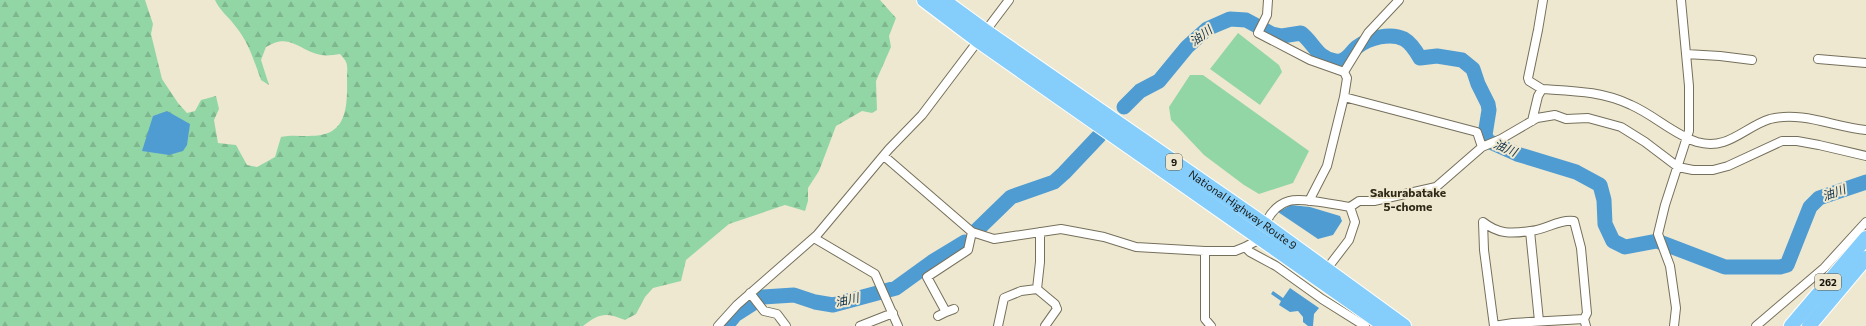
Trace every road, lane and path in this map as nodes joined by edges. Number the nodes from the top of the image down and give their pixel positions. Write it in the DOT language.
graph roads {
  1 [pos="924,0"];
  2 [pos="944,0"];
  3 [pos="1009,0"];
  4 [pos="1268,0"];
  5 [pos="1399,0"];
  6 [pos="1543,0"];
  7 [pos="1681,0"];
  8 [pos="981,35"];
  9 [pos="1686,54"];
  10 [pos="1818,58"];
  11 [pos="1752,60"];
  12 [pos="1866,63"];
  13 [pos="1344,72"];
  14 [pos="1542,89"];
  15 [pos="1344,97"];
  16 [pos="1532,121"];
  17 [pos="1866,130"];
  18 [pos="1687,137"];
  19 [pos="1482,147"];
  20 [pos="884,156"];
  21 [pos="1866,156"];
  22 [pos="1678,167"];
  23 [pos="1309,201"];
  24 [pos="1350,207"];
  25 [pos="1866,222"];
  26 [pos="1264,224"];
  27 [pos="972,232"];
  28 [pos="1040,232"];
  29 [pos="1530,232"];
  30 [pos="814,238"];
  31 [pos="1260,238"];
  32 [pos="1866,238"];
  33 [pos="1245,247"];
  34 [pos="1205,251"];
  35 [pos="1866,258"];
  36 [pos="1326,270"];
  37 [pos="1037,289"];
  38 [pos="750,293"];
  39 [pos="892,313"];
  40 [pos="938,316"];
  41 [pos="1539,321"];
  42 [pos="1585,322"];
  43 [pos="718,326"];
  44 [pos="786,326"];
  45 [pos="860,326"];
  46 [pos="898,326"];
  47 [pos="998,326"];
  48 [pos="1045,326"];
  49 [pos="1211,326"];
  50 [pos="1365,326"];
  51 [pos="1385,326"];
  52 [pos="1404,326"];
  53 [pos="1494,326"];
  54 [pos="1674,326"];
  55 [pos="1756,326"];
  56 [pos="1790,326"];
  57 [pos="1809,326"];
  1 -- 8 [label="highway, National Highway Route 9 / 9"];
  2 -- 8 [label="highway, National Highway Route 9 / 9"];
  3 -- 8 [label="street"];
  4 -- 13 [label="street"];
  5 -- 13 [label="street"];
  6 -- 14 [label="street"];
  7 -- 9 [label="street"];
  8 -- 20 [label="street"];
  8 -- 26 [label="highway, National Highway Route 9 / 9"];
  8 -- 31 [label="highway, National Highway Route 9 / 9"];
  9 -- 11 [label="street"];
  9 -- 18 [label="street"];
  10 -- 12 [label="street"];
  13 -- 15 [label="street"];
  14 -- 16 [label="street"];
  14 -- 18 [label="street"];
  15 -- 19 [label="street"];
  15 -- 23 [label="street"];
  16 -- 19 [label="street"];
  16 -- 22 [label="street"];
  17 -- 18 [label="street"];
  18 -- 22 [label="street"];
  19 -- 24 [label="street"];
  20 -- 27 [label="street"];
  20 -- 30 [label="street"];
  21 -- 22 [label="street"];
  22 -- 54 [label="street"];
  23 -- 24 [label="street"];
  23 -- 26 [label="street"];
  24 -- 36 [label="street"];
  25 -- 55 [label="street"];
  26 -- 31 [label="street"];
  26 -- 36 [label="highway, National Highway Route 9 / 9"];
  27 -- 28 [label="street"];
  27 -- 40 [label="street"];
  28 -- 34 [label="street"];
  28 -- 37 [label="street"];
  29 -- 41 [label="street"];
  29 -- 42 [label="street"];
  29 -- 53 [label="street"];
  30 -- 38 [label="street"];
  30 -- 39 [label="street"];
  31 -- 33 [label="street"];
  31 -- 51 [label="highway, National Highway Route 9 / 9"];
  32 -- 56 [label="highway, 262"];
  33 -- 34 [label="street"];
  33 -- 50 [label="street"];
  34 -- 49 [label="street"];
  35 -- 57 [label="highway, 262"];
  36 -- 52 [label="highway, National Highway Route 9 / 9"];
  37 -- 47 [label="street"];
  37 -- 48 [label="street"];
  38 -- 43 [label="street"];
  38 -- 44 [label="street"];
  39 -- 45 [label="street"];
  39 -- 46 [label="street"];
  41 -- 42 [label="street"];
  41 -- 53 [label="street"];
}
